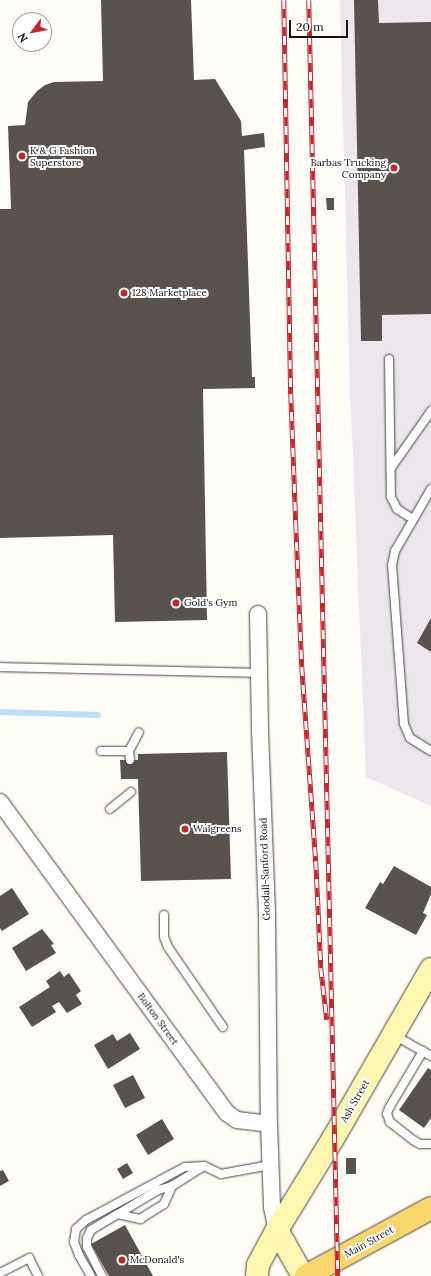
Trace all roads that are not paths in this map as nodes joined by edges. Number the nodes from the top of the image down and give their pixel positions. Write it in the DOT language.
graph roads {
  1 [pos="389,358"];
  2 [pos="431,411"];
  3 [pos="391,468"];
  4 [pos="431,489"];
  5 [pos="414,519"];
  6 [pos="258,614"];
  7 [pos="0,667"];
  8 [pos="259,673"];
  9 [pos="139,732"];
  10 [pos="129,751"];
  11 [pos="431,751"];
  12 [pos="101,752"];
  13 [pos="130,760"];
  14 [pos="132,792"];
  15 [pos="0,802"];
  16 [pos="110,809"];
  17 [pos="164,915"];
  18 [pos="431,969"];
  19 [pos="223,1027"];
  20 [pos="394,1035"];
  21 [pos="423,1051"];
  22 [pos="431,1056"];
  23 [pos="269,1124"];
  24 [pos="431,1144"];
  25 [pos="270,1165"];
  26 [pos="204,1166"];
  27 [pos="172,1186"];
  28 [pos="431,1208"];
  29 [pos="118,1214"];
  30 [pos="277,1230"];
  31 [pos="0,1273"];
  32 [pos="38,1276"];
  33 [pos="90,1276"];
  34 [pos="102,1276"];
  35 [pos="257,1276"];
  36 [pos="305,1276"];
  1 -- 3 [label="lane"];
  2 -- 3 [label="lane"];
  3 -- 5 [label="lane"];
  4 -- 5 [label="lane"];
  5 -- 11 [label="lane"];
  6 -- 8 [label="street, Goodall-Sanford Road"];
  7 -- 8 [label="lane"];
  8 -- 23 [label="street, Goodall-Sanford Road"];
  9 -- 10 [label="lane"];
  10 -- 12 [label="lane"];
  10 -- 13 [label="lane"];
  14 -- 16 [label="lane"];
  15 -- 23 [label="street, Bolton Street"];
  17 -- 19 [label="lane"];
  18 -- 20 [label="street, Ash Street"];
  20 -- 21 [label="lane"];
  20 -- 30 [label="street, Ash Street"];
  21 -- 22 [label="lane"];
  21 -- 24 [label="lane"];
  23 -- 25 [label="street"];
  25 -- 26 [label="lane"];
  25 -- 30 [label="street"];
  26 -- 27 [label="lane"];
  26 -- 33 [label="lane"];
  27 -- 29 [label="lane"];
  27 -- 29 [label="lane"];
  28 -- 36 [label="main road, Main Street"];
  29 -- 34 [label="lane"];
  30 -- 35 [label="street, Ash Street"];
  30 -- 36 [label="street"];
  31 -- 32 [label="lane"];
}
